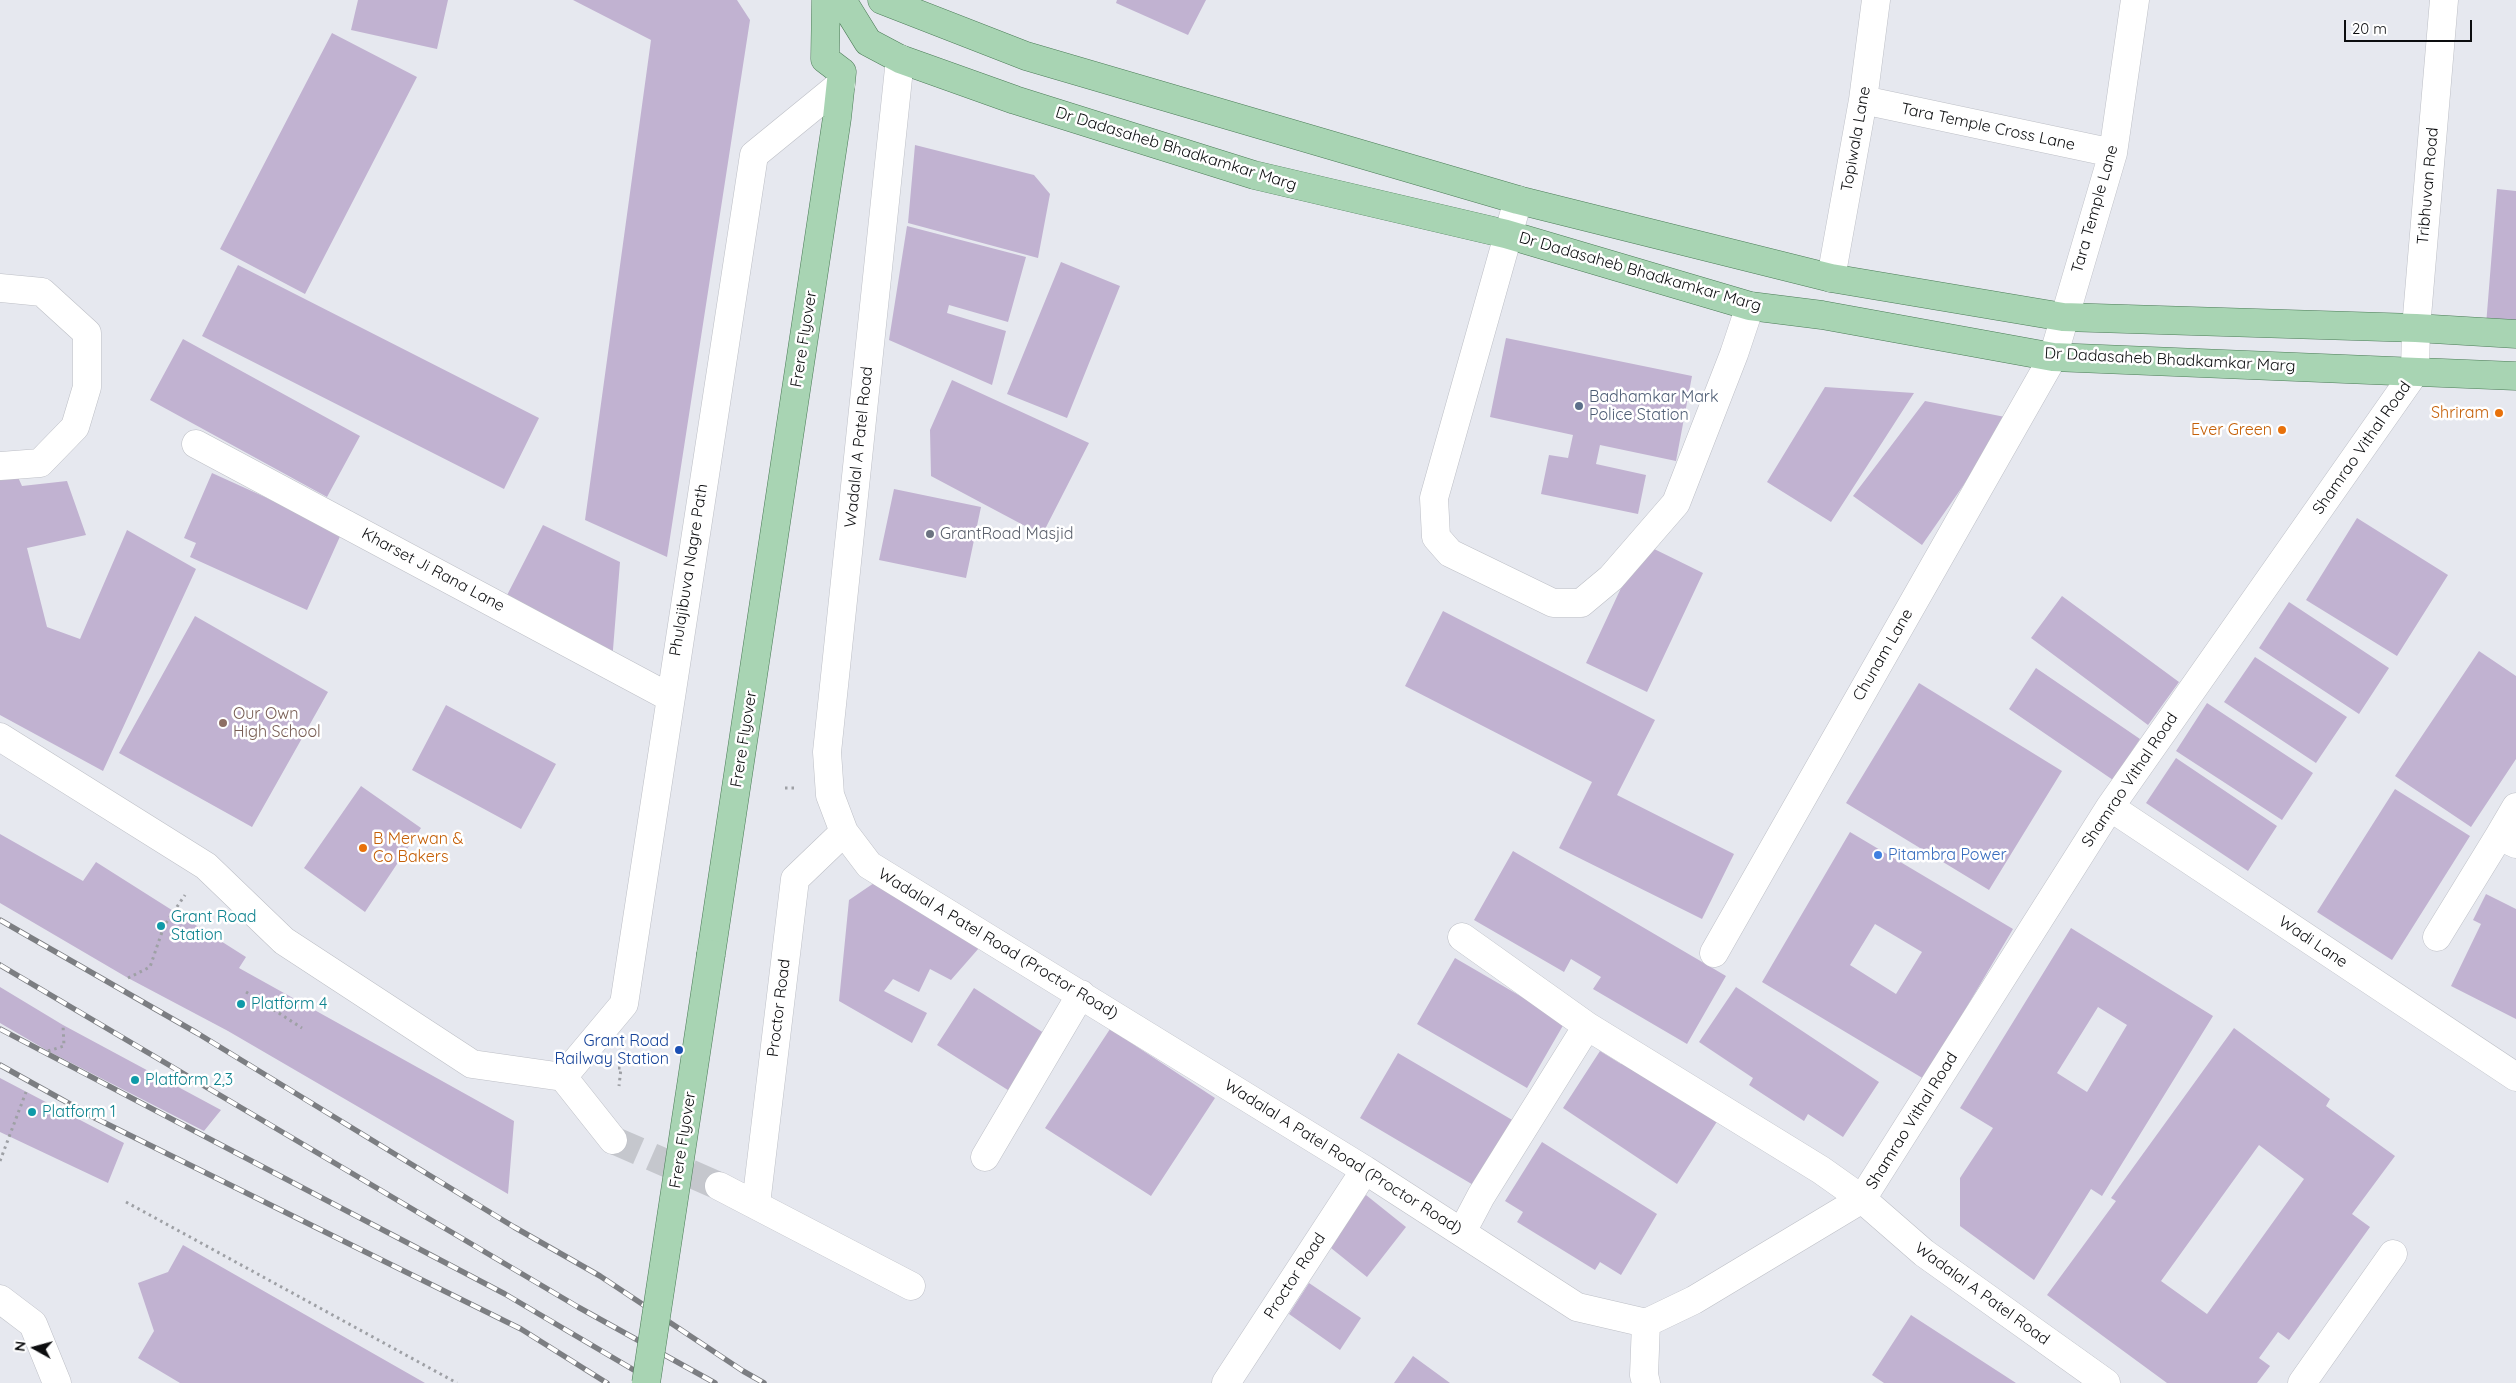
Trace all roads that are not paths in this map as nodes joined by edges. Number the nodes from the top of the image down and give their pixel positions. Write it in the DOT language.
graph roads {
  1 [pos="826,0"];
  2 [pos="842,0"];
  3 [pos="877,0"];
  4 [pos="882,0"];
  5 [pos="1876,0"];
  6 [pos="2135,0"];
  7 [pos="2444,0"];
  8 [pos="868,42"];
  9 [pos="900,59"];
  10 [pos="841,84"];
  11 [pos="1863,100"];
  12 [pos="2113,154"];
  13 [pos="1518,200"];
  14 [pos="1506,234"];
  15 [pos="1831,278"];
  16 [pos="0,288"];
  17 [pos="1750,306"];
  18 [pos="2063,317"];
  19 [pos="2227,322"];
  20 [pos="2416,328"];
  21 [pos="2516,334"];
  22 [pos="2053,356"];
  23 [pos="2225,364"];
  24 [pos="2415,372"];
  25 [pos="2516,376"];
  26 [pos="196,444"];
  27 [pos="0,466"];
  28 [pos="669,696"];
  29 [pos="0,737"];
  30 [pos="2110,807"];
  31 [pos="2516,807"];
  32 [pos="844,832"];
  33 [pos="2508,840"];
  34 [pos="1462,937"];
  35 [pos="2437,937"];
  36 [pos="1714,953"];
  37 [pos="1080,994"];
  38 [pos="1587,1026"];
  39 [pos="2516,1077"];
  40 [pos="563,1078"];
  41 [pos="613,1140"];
  42 [pos="985,1157"];
  43 [pos="1365,1170"];
  44 [pos="720,1186"];
  45 [pos="1862,1199"];
  46 [pos="756,1204"];
  47 [pos="1462,1232"];
  48 [pos="2393,1254"];
  49 [pos="911,1286"];
  50 [pos="0,1299"];
  51 [pos="1646,1323"];
  52 [pos="57,1383"];
  53 [pos="646,1383"];
  54 [pos="1226,1383"];
  55 [pos="1646,1383"];
  56 [pos="2106,1383"];
  57 [pos="2302,1383"];
  1 -- 10 [label="main road"];
  2 -- 8 [label="main road"];
  3 -- 8 [label="main road"];
  4 -- 13 [label="main road"];
  5 -- 11 [label="street, Topiwala Lane"];
  6 -- 12 [label="street, Tara Temple Lane"];
  7 -- 20 [label="street, Tribhuvan Road"];
  8 -- 9 [label="main road, Dr Dadasaheb Bhadkamkar Marg"];
  8 -- 10 [label="main road"];
  9 -- 14 [label="main road, Dr Dadasaheb Bhadkamkar Marg"];
  9 -- 32 [label="street, Wadalal A Patel Road"];
  10 -- 28 [label="street, Phulajibuva Nagre Path"];
  10 -- 53 [label="main road, Frere Flyover, bridge"];
  11 -- 12 [label="street, Tara Temple Cross Lane"];
  11 -- 15 [label="street, Topiwala Lane"];
  12 -- 18 [label="street, Tara Temple Lane"];
  13 -- 14 [label="street"];
  13 -- 15 [label="main road"];
  14 -- 17 [label="main road, Dr Dadasaheb Bhadkamkar Marg"];
  14 -- 17 [label="street"];
  15 -- 18 [label="main road"];
  16 -- 27 [label="street"];
  17 -- 22 [label="main road, Dr Dadasaheb Bhadkamkar Marg"];
  18 -- 19 [label="main road"];
  18 -- 22 [label="street, Tara Temple Lane"];
  19 -- 20 [label="main road"];
  19 -- 23 [label="main road"];
  20 -- 21 [label="main road"];
  20 -- 24 [label="street, Tribhuvan Road"];
  22 -- 23 [label="main road, Dr Dadasaheb Bhadkamkar Marg"];
  22 -- 36 [label="street, Chunam Lane"];
  23 -- 24 [label="main road, Dr Dadasaheb Bhadkamkar Marg"];
  24 -- 25 [label="main road, Dr Dadasaheb Bhadkamkar Marg"];
  24 -- 30 [label="street, Shamrao Vithal Road"];
  26 -- 28 [label="street, Kharset Ji Rana Lane"];
  28 -- 40 [label="street, Phulajibuva Nagre Path"];
  29 -- 40 [label="street"];
  30 -- 39 [label="street, Wadi Lane"];
  30 -- 45 [label="street, Shamrao Vithal Road"];
  31 -- 33 [label="street"];
  32 -- 37 [label="street, Wadalal A Patel Road (Proctor Road)"];
  32 -- 46 [label="street, Proctor Road"];
  33 -- 35 [label="street"];
  34 -- 38 [label="street, Wadalal A Patel Road"];
  37 -- 42 [label="street"];
  37 -- 43 [label="street, Wadalal A Patel Road (Proctor Road)"];
  38 -- 45 [label="street, Wadalal A Patel Road"];
  38 -- 47 [label="street"];
  40 -- 41 [label="street"];
  43 -- 47 [label="street, Wadalal A Patel Road (Proctor Road)"];
  43 -- 54 [label="street, Proctor Road"];
  44 -- 46 [label="street"];
  45 -- 51 [label="street"];
  45 -- 56 [label="street, Wadalal A Patel Road"];
  46 -- 49 [label="street"];
  47 -- 51 [label="street, Wadalal A Patel Road (Proctor Road)"];
  48 -- 57 [label="street"];
  50 -- 52 [label="street"];
  51 -- 55 [label="street"];
}
